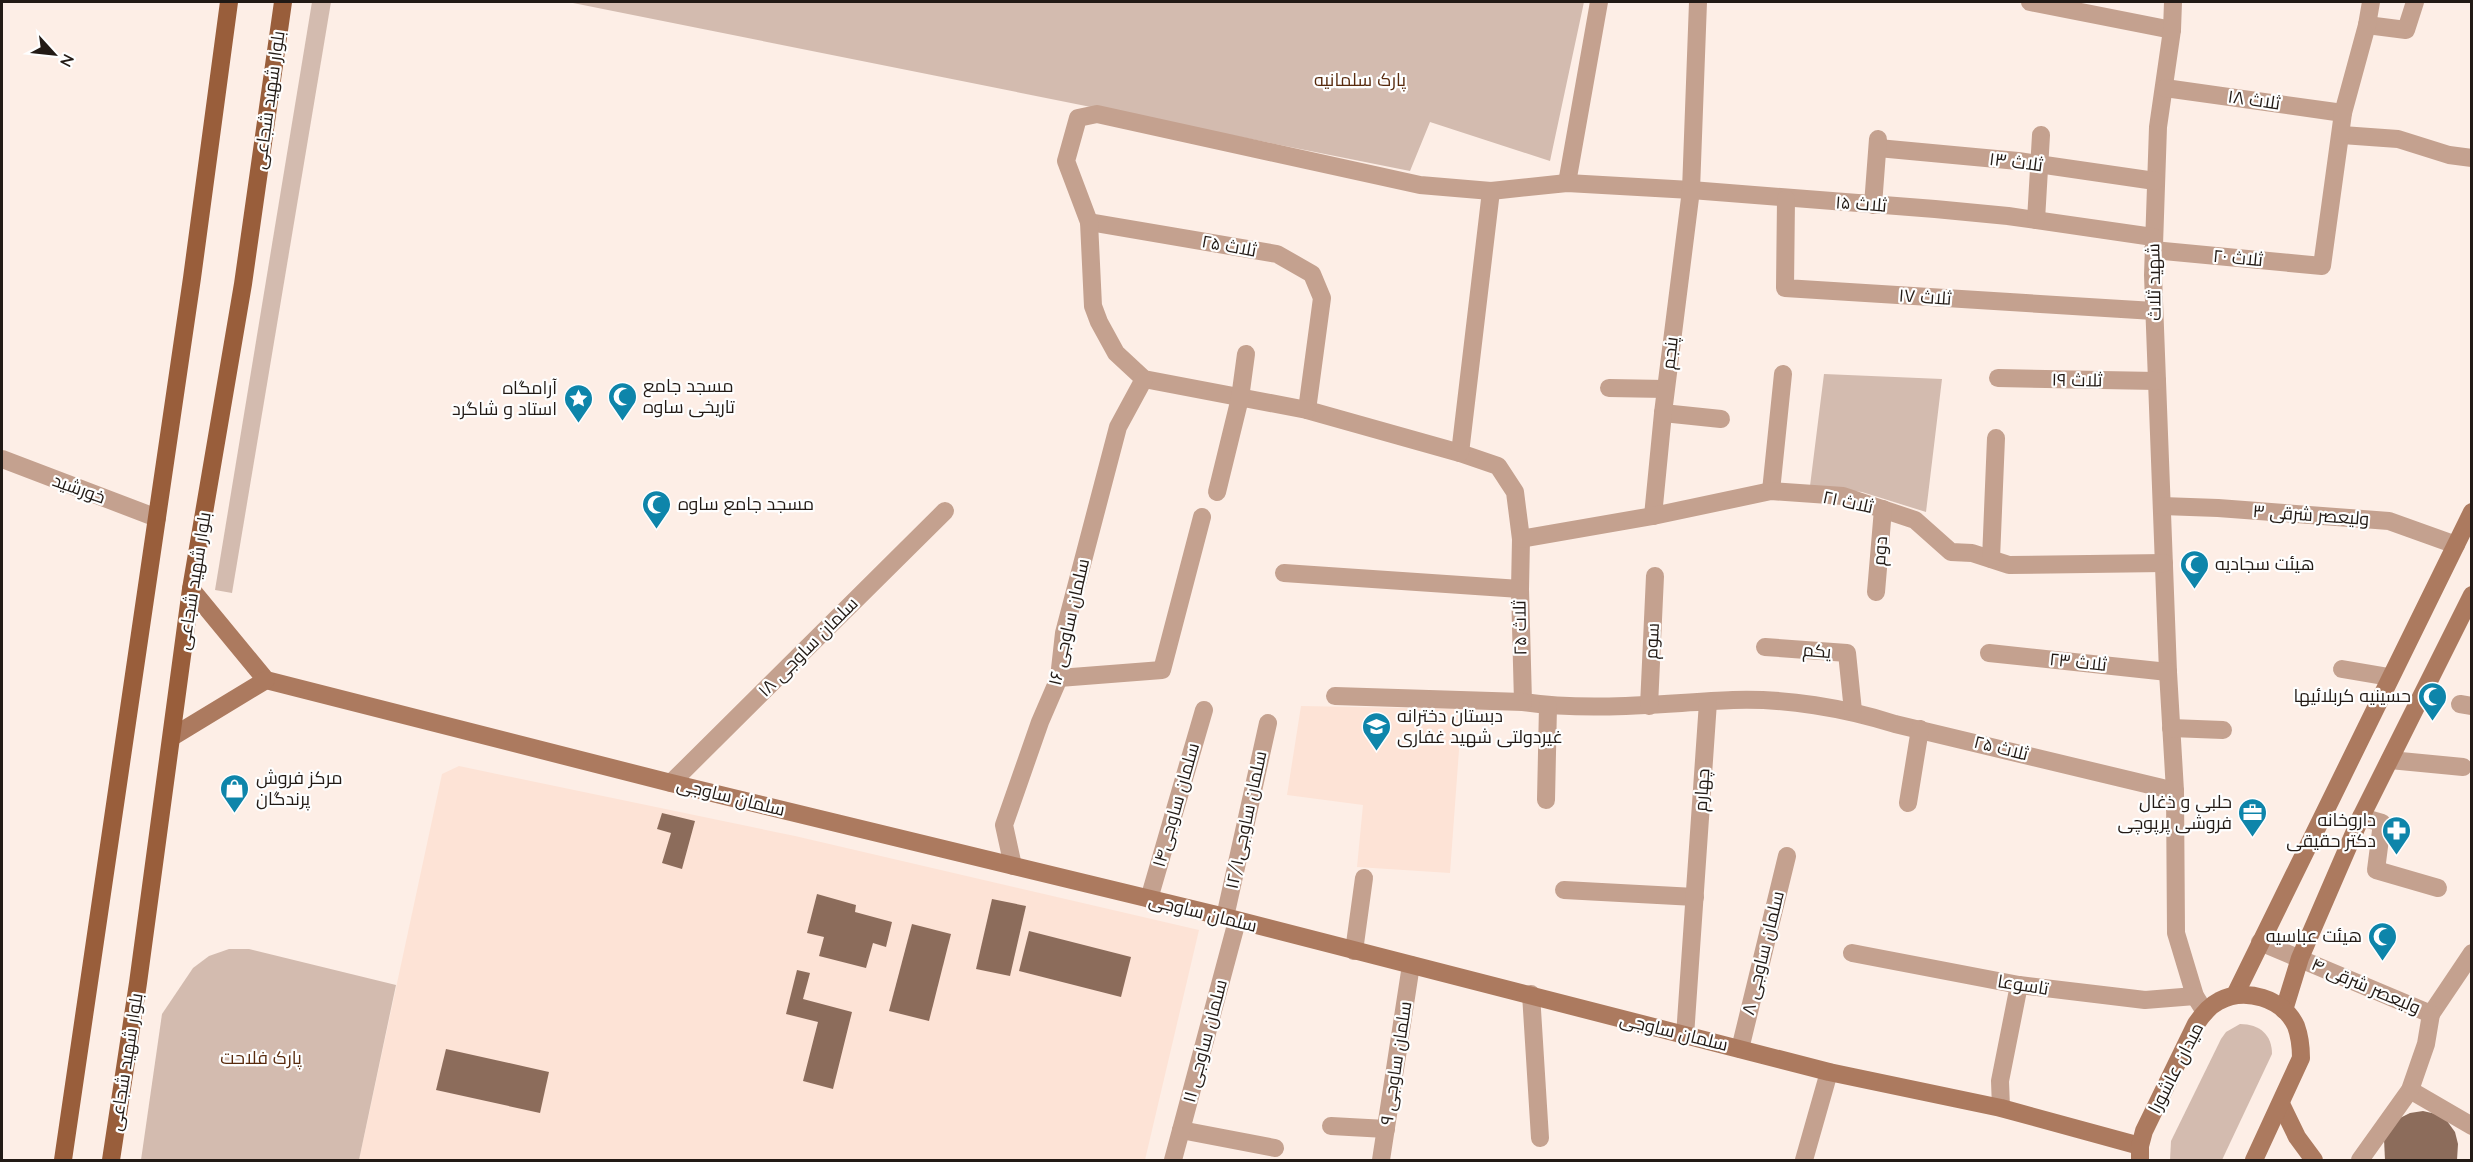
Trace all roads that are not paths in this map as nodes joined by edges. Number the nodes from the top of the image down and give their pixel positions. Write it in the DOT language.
graph roads {
  1 [pos="1599,2"];
  2 [pos="1698,2"];
  3 [pos="2030,2"];
  4 [pos="2173,2"];
  5 [pos="2371,2"];
  6 [pos="2415,2"];
  7 [pos="229,3"];
  8 [pos="281,4"];
  9 [pos="2367,25"];
  10 [pos="2172,30"];
  11 [pos="2164,88"];
  12 [pos="2343,113"];
  13 [pos="2041,135"];
  14 [pos="2342,135"];
  15 [pos="2472,158"];
  16 [pos="2039,165"];
  17 [pos="2155,181"];
  18 [pos="1568,183"];
  19 [pos="1691,190"];
  20 [pos="1491,191"];
  21 [pos="1786,199"];
  22 [pos="1873,205"];
  23 [pos="2036,220"];
  24 [pos="1089,222"];
  25 [pos="2153,243"];
  26 [pos="2154,311"];
  27 [pos="1246,354"];
  28 [pos="1783,374"];
  29 [pos="1998,378"];
  30 [pos="1144,379"];
  31 [pos="2157,381"];
  32 [pos="1609,388"];
  33 [pos="1665,389"];
  34 [pos="1240,398"];
  35 [pos="1307,410"];
  36 [pos="1663,412"];
  37 [pos="1721,418"];
  38 [pos="1996,438"];
  39 [pos="1460,453"];
  40 [pos="2,459"];
  41 [pos="1771,491"];
  42 [pos="1218,492"];
  43 [pos="2162,506"];
  44 [pos="1883,509"];
  45 [pos="945,511"];
  46 [pos="2472,512"];
  47 [pos="1653,516"];
  48 [pos="1202,517"];
  49 [pos="157,518"];
  50 [pos="1521,538"];
  51 [pos="2456,545"];
  52 [pos="1991,560"];
  53 [pos="2164,563"];
  54 [pos="1284,573"];
  55 [pos="1655,576"];
  56 [pos="192,589"];
  57 [pos="1520,589"];
  58 [pos="1876,592"];
  59 [pos="2472,595"];
  60 [pos="1765,647"];
  61 [pos="1989,653"];
  62 [pos="2342,669"];
  63 [pos="2168,672"];
  64 [pos="2389,677"];
  65 [pos="1059,678"];
  66 [pos="266,680"];
  67 [pos="1335,696"];
  68 [pos="1523,702"];
  69 [pos="1708,702"];
  70 [pos="1548,705"];
  71 [pos="1649,706"];
  72 [pos="1204,710"];
  73 [pos="1852,711"];
  74 [pos="1268,723"];
  75 [pos="2171,728"];
  76 [pos="1920,729"];
  77 [pos="2223,730"];
  78 [pos="171,737"];
  79 [pos="2390,760"];
  80 [pos="2463,767"];
  81 [pos="671,783"];
  82 [pos="2175,791"];
  83 [pos="1546,800"];
  84 [pos="1908,803"];
  85 [pos="2361,817"];
  86 [pos="1786,856"];
  87 [pos="1013,866"];
  88 [pos="1364,878"];
  89 [pos="2438,888"];
  90 [pos="1563,890"];
  91 [pos="1695,897"];
  92 [pos="1149,899"];
  93 [pos="1231,919"];
  94 [pos="2260,942"];
  95 [pos="1354,951"];
  96 [pos="1852,953"];
  97 [pos="2472,953"];
  98 [pos="2300,958"];
  99 [pos="1411,965"];
  100 [pos="2019,985"];
  101 [pos="1531,994"];
  102 [pos="2235,995"];
  103 [pos="2200,1004"];
  104 [pos="2284,1010"];
  105 [pos="2431,1014"];
  106 [pos="1685,1036"];
  107 [pos="1740,1049"];
  108 [pos="1829,1072"];
  109 [pos="2410,1090"];
  110 [pos="2281,1104"];
  111 [pos="2001,1108"];
  112 [pos="2465,1122"];
  113 [pos="1331,1126"];
  114 [pos="1386,1129"];
  115 [pos="1181,1130"];
  116 [pos="1540,1138"];
  117 [pos="1275,1148"];
  118 [pos="2140,1153"];
  119 [pos="63,1161"];
  120 [pos="111,1161"];
  121 [pos="1173,1161"];
  122 [pos="1381,1161"];
  123 [pos="1804,1161"];
  124 [pos="2254,1161"];
  125 [pos="2314,1161"];
  126 [pos="2360,1161"];
  1 -- 18 [label="street"];
  2 -- 19 [label="street, پنجم"];
  3 -- 10 [label="street"];
  4 -- 10 [label="street, شهید ثلاث"];
  5 -- 9 [label="street"];
  6 -- 9 [label="street"];
  7 -- 49 [label="main road"];
  8 -- 56 [label="main road, بلوار شهید شجاعی"];
  9 -- 12 [label="street"];
  10 -- 11 [label="street, شهید ثلاث"];
  11 -- 12 [label="street, ثلاث ۱۸"];
  11 -- 17 [label="street, شهید ثلاث"];
  12 -- 14 [label="street"];
  13 -- 16 [label="street"];
  14 -- 15 [label="street"];
  14 -- 25 [label="street, ثلاث ۲۰"];
  16 -- 17 [label="street, ثلاث ۱۳"];
  16 -- 22 [label="street, ثلاث ۱۳"];
  16 -- 23 [label="street"];
  17 -- 25 [label="street, شهید ثلاث"];
  18 -- 19 [label="street, ثلاث ۱۵"];
  18 -- 20 [label="street, ثلاث ۱۵"];
  19 -- 21 [label="street, ثلاث ۱۵"];
  19 -- 33 [label="street, پنجم"];
  20 -- 24 [label="street, ثلاث ۱۵"];
  20 -- 39 [label="street"];
  21 -- 22 [label="street, ثلاث ۱۵"];
  21 -- 26 [label="street, ثلاث ۱۷"];
  22 -- 23 [label="street, ثلاث ۱۵"];
  23 -- 25 [label="street, ثلاث ۱۵"];
  24 -- 30 [label="street"];
  24 -- 35 [label="street, ثلاث ۲۵"];
  25 -- 26 [label="street, شهید ثلاث"];
  26 -- 31 [label="street, شهید ثلاث"];
  27 -- 34 [label="street"];
  28 -- 41 [label="street"];
  29 -- 31 [label="street, ثلاث ۱۹"];
  30 -- 34 [label="street"];
  30 -- 65 [label="street, سلمان ساوجی ۱۶"];
  31 -- 43 [label="street, شهید ثلاث"];
  32 -- 33 [label="street"];
  33 -- 36 [label="street, پنجم"];
  34 -- 35 [label="street"];
  34 -- 42 [label="street"];
  35 -- 39 [label="street, ثلاث ۲۵"];
  36 -- 37 [label="street"];
  36 -- 47 [label="street, پنجم"];
  38 -- 52 [label="street"];
  39 -- 50 [label="street, ثلاث ۲۵"];
  40 -- 49 [label="street, خورشید"];
  41 -- 44 [label="street, ثلاث ۲۱"];
  41 -- 47 [label="street, ثلاث ۲۱"];
  43 -- 51 [label="street, ولیعصر شرقی ۳"];
  43 -- 53 [label="street, شهید ثلاث"];
  44 -- 52 [label="street, ثلاث ۲۱"];
  44 -- 58 [label="street, دوم"];
  45 -- 81 [label="street, سلمان ساوجی ۱۸"];
  46 -- 51 [label="street"];
  47 -- 50 [label="street, ثلاث ۲۱"];
  48 -- 65 [label="street"];
  49 -- 119 [label="main road"];
  50 -- 57 [label="street, ثلاث ۲۵"];
  51 -- 64 [label="street"];
  52 -- 53 [label="street, ثلاث ۲۱"];
  53 -- 63 [label="street, شهید ثلاث"];
  54 -- 57 [label="street"];
  55 -- 71 [label="street, سوم"];
  56 -- 66 [label="street"];
  56 -- 78 [label="main road, بلوار شهید شجاعی"];
  57 -- 68 [label="street, ثلاث ۲۵"];
  59 -- 79 [label="street"];
  60 -- 73 [label="street, یکم"];
  61 -- 63 [label="street, ثلاث ۲۳"];
  62 -- 64 [label="street"];
  63 -- 75 [label="street, شهید ثلاث"];
  64 -- 94 [label="street"];
  65 -- 87 [label="street, سلمان ساوجی ۱۶"];
  66 -- 78 [label="street"];
  66 -- 81 [label="street, سلمان ساوجی"];
  67 -- 68 [label="street"];
  68 -- 70 [label="street, ثلاث ۲۵"];
  69 -- 71 [label="street, ثلاث ۲۵"];
  69 -- 73 [label="street, ثلاث ۲۵"];
  69 -- 91 [label="street, چهارم"];
  70 -- 71 [label="street, ثلاث ۲۵"];
  70 -- 83 [label="street"];
  72 -- 92 [label="street, سلمان ساوجی۱۴"];
  73 -- 76 [label="street, ثلاث ۲۵"];
  74 -- 93 [label="street, سلمان ساوجی۱۲/۱"];
  75 -- 77 [label="street"];
  75 -- 82 [label="street, شهید ثلاث"];
  76 -- 82 [label="street, ثلاث ۲۵"];
  76 -- 84 [label="street"];
  78 -- 120 [label="main road, بلوار شهید شجاعی"];
  79 -- 80 [label="street"];
  79 -- 85 [label="street"];
  81 -- 87 [label="street, سلمان ساوجی"];
  82 -- 103 [label="street, شهید ثلاث"];
  85 -- 89 [label="street"];
  85 -- 98 [label="street"];
  86 -- 107 [label="street, سلمان ساوجی ۸"];
  87 -- 92 [label="street, سلمان ساوجی"];
  88 -- 95 [label="street"];
  90 -- 91 [label="street"];
  91 -- 106 [label="street, چهارم"];
  92 -- 93 [label="street, سلمان ساوجی"];
  93 -- 95 [label="street, سلمان ساوجی"];
  93 -- 115 [label="street, سلمان ساوجی ۱۱"];
  94 -- 98 [label="street, ولیعصر شرقی ۴"];
  94 -- 102 [label="street"];
  95 -- 99 [label="street, سلمان ساوجی"];
  96 -- 100 [label="street, تاسوعا"];
  97 -- 105 [label="street, ولیعصر شرقی ۴"];
  98 -- 104 [label="street"];
  98 -- 105 [label="street, ولیعصر شرقی ۴"];
  99 -- 101 [label="street, سلمان ساوجی"];
  99 -- 114 [label="street, سلمان ساوجی ۹"];
  100 -- 103 [label="street, تاسوعا"];
  100 -- 111 [label="street"];
  101 -- 106 [label="street, سلمان ساوجی"];
  101 -- 116 [label="street"];
  102 -- 103 [label="street, میدان عاشورا"];
  102 -- 104 [label="street"];
  103 -- 118 [label="street, میدان عاشورا"];
  104 -- 110 [label="street"];
  105 -- 109 [label="street"];
  106 -- 107 [label="street, سلمان ساوجی"];
  107 -- 108 [label="street, سلمان ساوجی"];
  108 -- 111 [label="street, سلمان ساوجی"];
  108 -- 123 [label="street"];
  109 -- 112 [label="street"];
  109 -- 126 [label="street"];
  110 -- 124 [label="street"];
  110 -- 125 [label="street"];
  111 -- 118 [label="street, سلمان ساوجی"];
  113 -- 114 [label="street"];
  114 -- 122 [label="street, سلمان ساوجی ۹"];
  115 -- 117 [label="street"];
  115 -- 121 [label="street, سلمان ساوجی ۱۱"];
}
